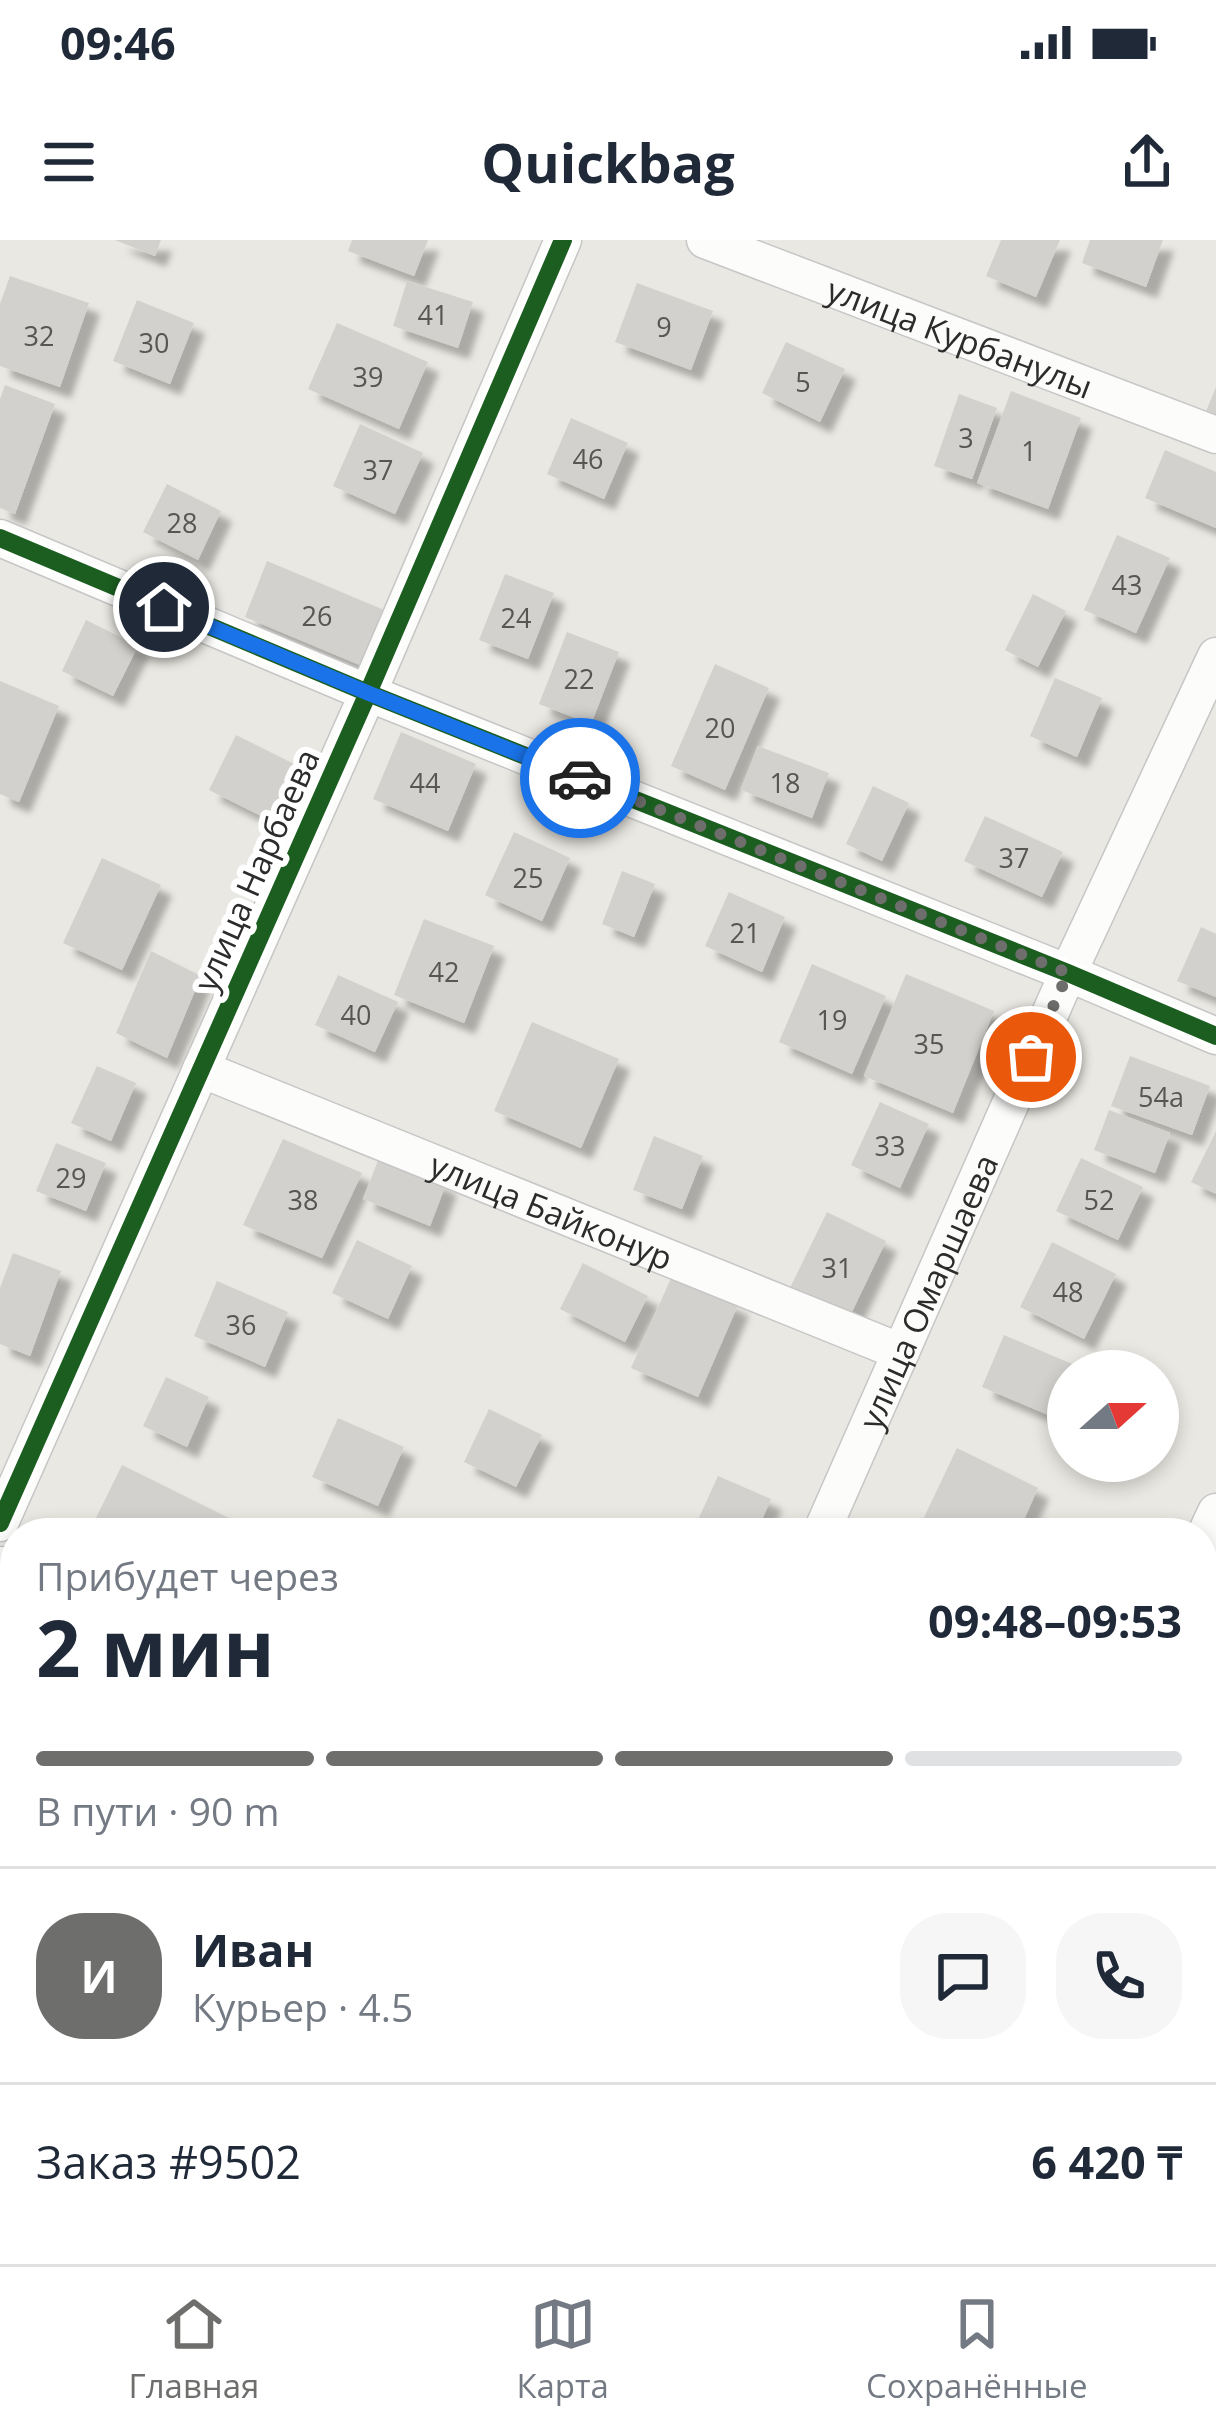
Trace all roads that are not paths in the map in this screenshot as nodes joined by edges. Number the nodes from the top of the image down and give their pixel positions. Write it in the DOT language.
graph roads {
  1 [pos="563,240"];
  2 [pos="705,240"];
  3 [pos="1216,435"];
  4 [pos="0,538"];
  5 [pos="1216,656"];
  6 [pos="368,693"];
  7 [pos="1068,973"];
  8 [pos="1216,1036"];
  9 [pos="201,1069"];
  10 [pos="902,1352"];
  11 [pos="2,1518"];
  12 [pos="828,1518"];
  1 -- 6 [label="street, улица Нарбаева"];
  2 -- 3 [label="street, улица Курбанулы"];
  4 -- 6 [label="street"];
  5 -- 7 [label="street, улица Омаршаева"];
  6 -- 7 [label="street"];
  6 -- 9 [label="street, улица Нарбаева"];
  7 -- 8 [label="street"];
  7 -- 10 [label="street, улица Омаршаева"];
  9 -- 10 [label="street, улица Байконур"];
  9 -- 11 [label="street, улица Нарбаева"];
  10 -- 12 [label="street, улица Омаршаева"];
}
